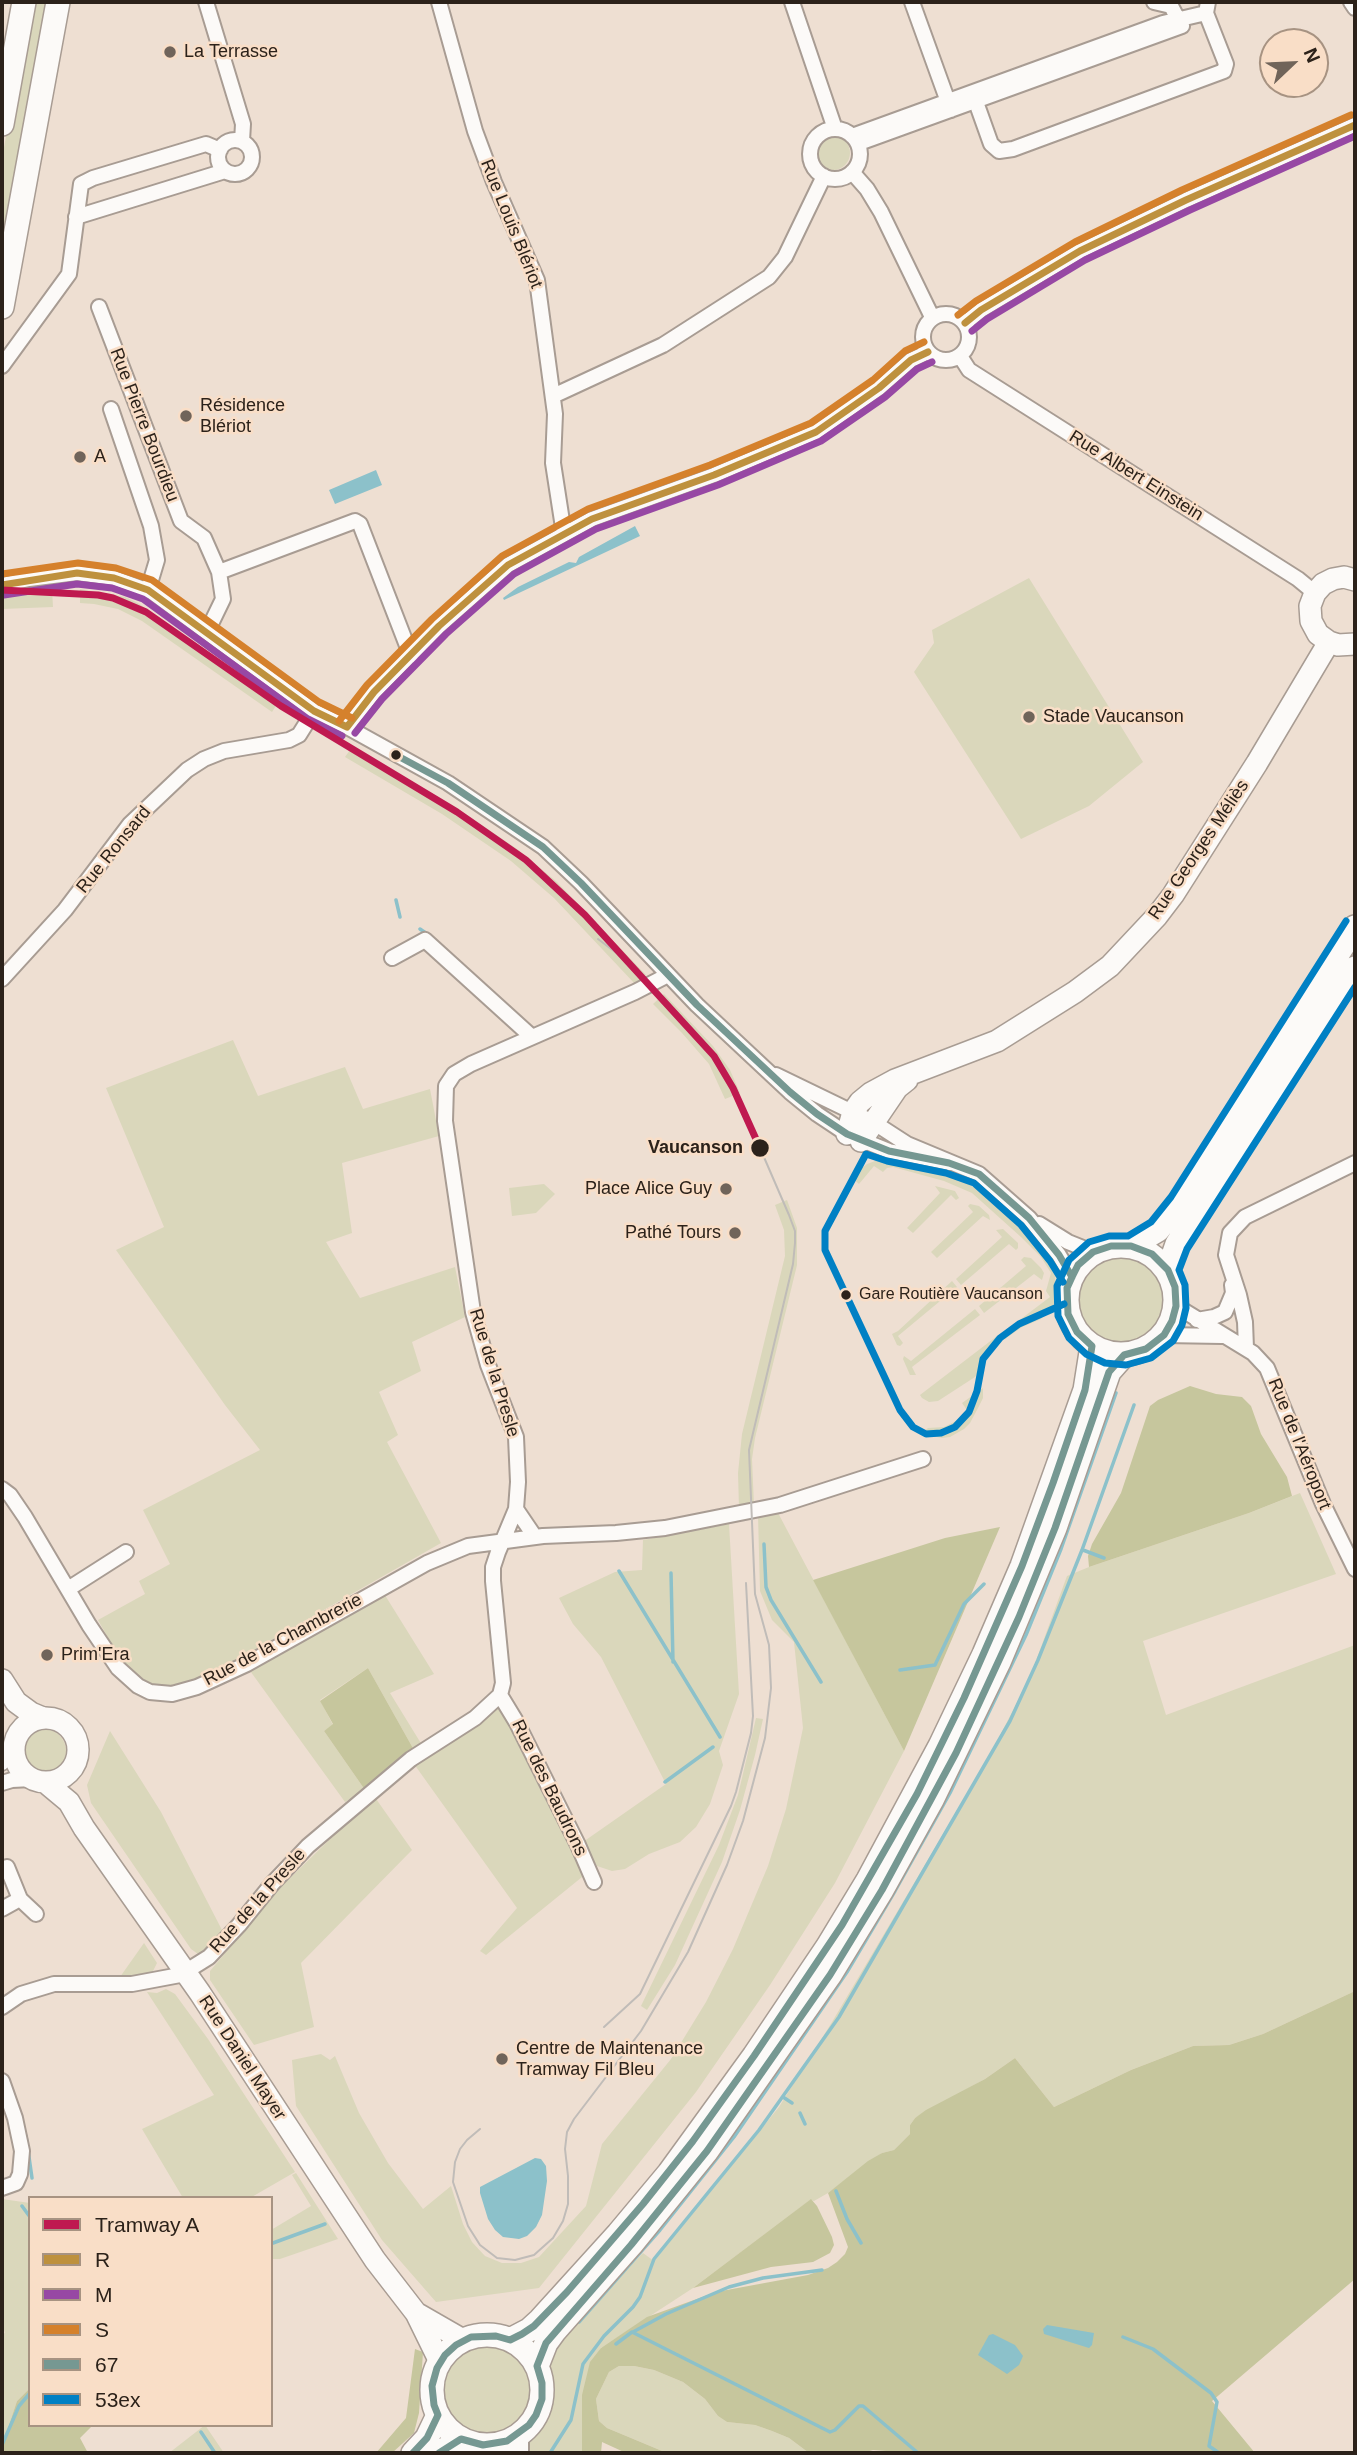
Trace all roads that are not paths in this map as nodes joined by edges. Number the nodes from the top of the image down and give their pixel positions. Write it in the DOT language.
graph roads {
  1 [pos="24,2"];
  2 [pos="58,2"];
  3 [pos="206,2"];
  4 [pos="439,2"];
  5 [pos="792,2"];
  6 [pos="912,2"];
  7 [pos="1154,2"];
  8 [pos="1351,2"];
  9 [pos="1207,8"];
  10 [pos="1355,8"];
  11 [pos="1180,22"];
  12 [pos="976,102"];
  13 [pos="949,106"];
  14 [pos="2,124"];
  15 [pos="1355,125"];
  16 [pos="835,129"];
  17 [pos="855,140"];
  18 [pos="242,141"];
  19 [pos="220,150"];
  20 [pos="225,171"];
  21 [pos="852,172"];
  22 [pos="824,176"];
  23 [pos="76,217"];
  24 [pos="5,271"];
  25 [pos="2,307"];
  26 [pos="99,307"];
  27 [pos="932,317"];
  28 [pos="965,323"];
  29 [pos="928,352"];
  30 [pos="960,356"];
  31 [pos="2,366"];
  32 [pos="553,396"];
  33 [pos="111,409"];
  34 [pos="564,534"];
  35 [pos="219,572"];
  36 [pos="1355,580"];
  37 [pos="5,582"];
  38 [pos="148,590"];
  39 [pos="1315,593"];
  40 [pos="207,632"];
  41 [pos="1329,642"];
  42 [pos="1355,644"];
  43 [pos="411,656"];
  44 [pos="314,711"];
  45 [pos="347,727"];
  46 [pos="1355,927"];
  47 [pos="392,957"];
  48 [pos="1355,968"];
  49 [pos="668,975"];
  50 [pos="2,979"];
  51 [pos="532,1037"];
  52 [pos="769,1072"];
  53 [pos="863,1117"];
  54 [pos="854,1138"];
  55 [pos="949,1163"];
  56 [pos="1355,1163"];
  57 [pos="1029,1218"];
  58 [pos="1131,1245"];
  59 [pos="1093,1252"];
  60 [pos="1168,1270"];
  61 [pos="1230,1272"];
  62 [pos="1072,1278"];
  63 [pos="1233,1293"];
  64 [pos="1176,1306"];
  65 [pos="1197,1320"];
  66 [pos="1164,1335"];
  67 [pos="1227,1338"];
  68 [pos="1092,1346"];
  69 [pos="1246,1348"];
  70 [pos="1124,1355"];
  71 [pos="923,1459"];
  72 [pos="2,1489"];
  73 [pos="516,1509"];
  74 [pos="535,1538"];
  75 [pos="503,1541"];
  76 [pos="126,1552"];
  77 [pos="1355,1569"];
  78 [pos="68,1589"];
  79 [pos="2,1680"];
  80 [pos="500,1695"];
  81 [pos="16,1702"];
  82 [pos="43,1718"];
  83 [pos="17,1738"];
  84 [pos="2,1763"];
  85 [pos="67,1774"];
  86 [pos="39,1781"];
  87 [pos="2,1783"];
  88 [pos="69,1802"];
  89 [pos="7,1867"];
  90 [pos="594,1882"];
  91 [pos="20,1899"];
  92 [pos="2,1909"];
  93 [pos="36,1914"];
  94 [pos="183,1973"];
  95 [pos="2,2007"];
  96 [pos="2,2081"];
  97 [pos="2,2188"];
  98 [pos="416,2313"];
  99 [pos="463,2340"];
  100 [pos="510,2340"];
  101 [pos="440,2362"];
  102 [pos="537,2366"];
  103 [pos="438,2415"];
  104 [pos="461,2438"];
  105 [pos="521,2443"];
  106 [pos="495,2449"];
  107 [pos="413,2453"];
  108 [pos="439,2453"];
  1 -- 14 [label="main road"];
  2 -- 24 [label="main road"];
  3 -- 18 [label="street"];
  4 -- 32 [label="street, Rue Louis Blériot"];
  5 -- 16 [label="street"];
  6 -- 13 [label="street"];
  7 -- 11 [label="street"];
  8 -- 10 [label="street"];
  9 -- 11 [label="street"];
  9 -- 12 [label="street"];
  11 -- 12 [label="street"];
  11 -- 13 [label="street"];
  12 -- 13 [label="street"];
  13 -- 17 [label="street"];
  15 -- 28 [label="street"];
  16 -- 17 [label="street"];
  16 -- 22 [label="street"];
  17 -- 21 [label="street"];
  18 -- 19 [label="street"];
  18 -- 20 [label="street"];
  19 -- 20 [label="street"];
  19 -- 23 [label="street"];
  20 -- 23 [label="street"];
  21 -- 22 [label="street"];
  21 -- 27 [label="street"];
  22 -- 32 [label="street"];
  23 -- 31 [label="street"];
  24 -- 25 [label="main road"];
  26 -- 35 [label="street, Rue Pierre Bourdieu"];
  27 -- 28 [label="street"];
  27 -- 29 [label="street"];
  28 -- 30 [label="street"];
  29 -- 30 [label="street"];
  29 -- 34 [label="street"];
  30 -- 39 [label="street, Rue Albert Einstein"];
  32 -- 34 [label="street, Rue Louis Blériot"];
  33 -- 38 [label="street"];
  34 -- 43 [label="street"];
  35 -- 40 [label="street, Rue Pierre Bourdieu"];
  35 -- 43 [label="street"];
  36 -- 39 [label="main road"];
  37 -- 38 [label="street"];
  38 -- 40 [label="street"];
  39 -- 41 [label="main road"];
  40 -- 44 [label="street"];
  41 -- 42 [label="main road"];
  41 -- 53 [label="main road, Rue Georges Méliès"];
  43 -- 45 [label="street"];
  44 -- 45 [label="street"];
  44 -- 50 [label="street, Rue Ronsard"];
  45 -- 49 [label="street"];
  46 -- 58 [label="main road"];
  47 -- 51 [label="street"];
  48 -- 60 [label="main road"];
  49 -- 51 [label="street, Rue de la Presle"];
  49 -- 52 [label="street"];
  51 -- 73 [label="street, Rue de la Presle"];
  52 -- 53 [label="street"];
  52 -- 54 [label="street"];
  53 -- 54 [label="main road, Rue Georges Méliès"];
  53 -- 55 [label="street"];
  54 -- 55 [label="street"];
  55 -- 57 [label="street"];
  56 -- 61 [label="street"];
  57 -- 59 [label="street"];
  57 -- 62 [label="street"];
  58 -- 59 [label="main road"];
  58 -- 60 [label="main road"];
  59 -- 62 [label="main road"];
  60 -- 64 [label="main road"];
  61 -- 63 [label="street"];
  61 -- 69 [label="street"];
  62 -- 68 [label="main road"];
  63 -- 65 [label="street"];
  63 -- 67 [label="street"];
  64 -- 65 [label="street, Rue de l'Aéroport"];
  64 -- 66 [label="main road"];
  65 -- 67 [label="street, Rue de l'Aéroport"];
  66 -- 67 [label="street, Rue de l'Aéroport"];
  66 -- 70 [label="main road"];
  67 -- 69 [label="street, Rue de l'Aéroport"];
  68 -- 70 [label="main road"];
  68 -- 100 [label="main road"];
  69 -- 77 [label="street, Rue de l'Aéroport"];
  70 -- 102 [label="main road"];
  71 -- 74 [label="street, Rue de la Chambrerie"];
  72 -- 78 [label="street, Rue de la Chambrerie"];
  73 -- 74 [label="street"];
  73 -- 75 [label="street, Rue de la Presle"];
  74 -- 75 [label="street, Rue de la Chambrerie"];
  75 -- 78 [label="street, Rue de la Chambrerie"];
  75 -- 80 [label="street, Rue de la Presle"];
  76 -- 78 [label="street"];
  79 -- 81 [label="main road"];
  80 -- 90 [label="street, Rue des Baudrons"];
  80 -- 94 [label="street, Rue de la Presle"];
  81 -- 82 [label="main road"];
  81 -- 83 [label="main road"];
  82 -- 83 [label="main road"];
  82 -- 85 [label="main road"];
  83 -- 84 [label="street"];
  83 -- 86 [label="main road"];
  85 -- 86 [label="main road"];
  85 -- 88 [label="main road, Rue Daniel Mayer"];
  86 -- 87 [label="street"];
  86 -- 88 [label="main road, Rue Daniel Mayer"];
  88 -- 94 [label="main road, Rue Daniel Mayer"];
  89 -- 91 [label="street"];
  91 -- 92 [label="street"];
  91 -- 93 [label="street"];
  94 -- 95 [label="street, Rue de la Presle"];
  94 -- 98 [label="main road, Rue Daniel Mayer"];
  96 -- 97 [label="street"];
  98 -- 99 [label="main road, Rue Daniel Mayer"];
  98 -- 101 [label="main road, Rue Daniel Mayer"];
  99 -- 100 [label="main road"];
  99 -- 101 [label="main road"];
  100 -- 102 [label="main road"];
  101 -- 103 [label="main road"];
  102 -- 105 [label="main road"];
  103 -- 104 [label="main road"];
  103 -- 107 [label="main road"];
  104 -- 106 [label="main road"];
  104 -- 108 [label="main road"];
  105 -- 106 [label="main road"];
}
